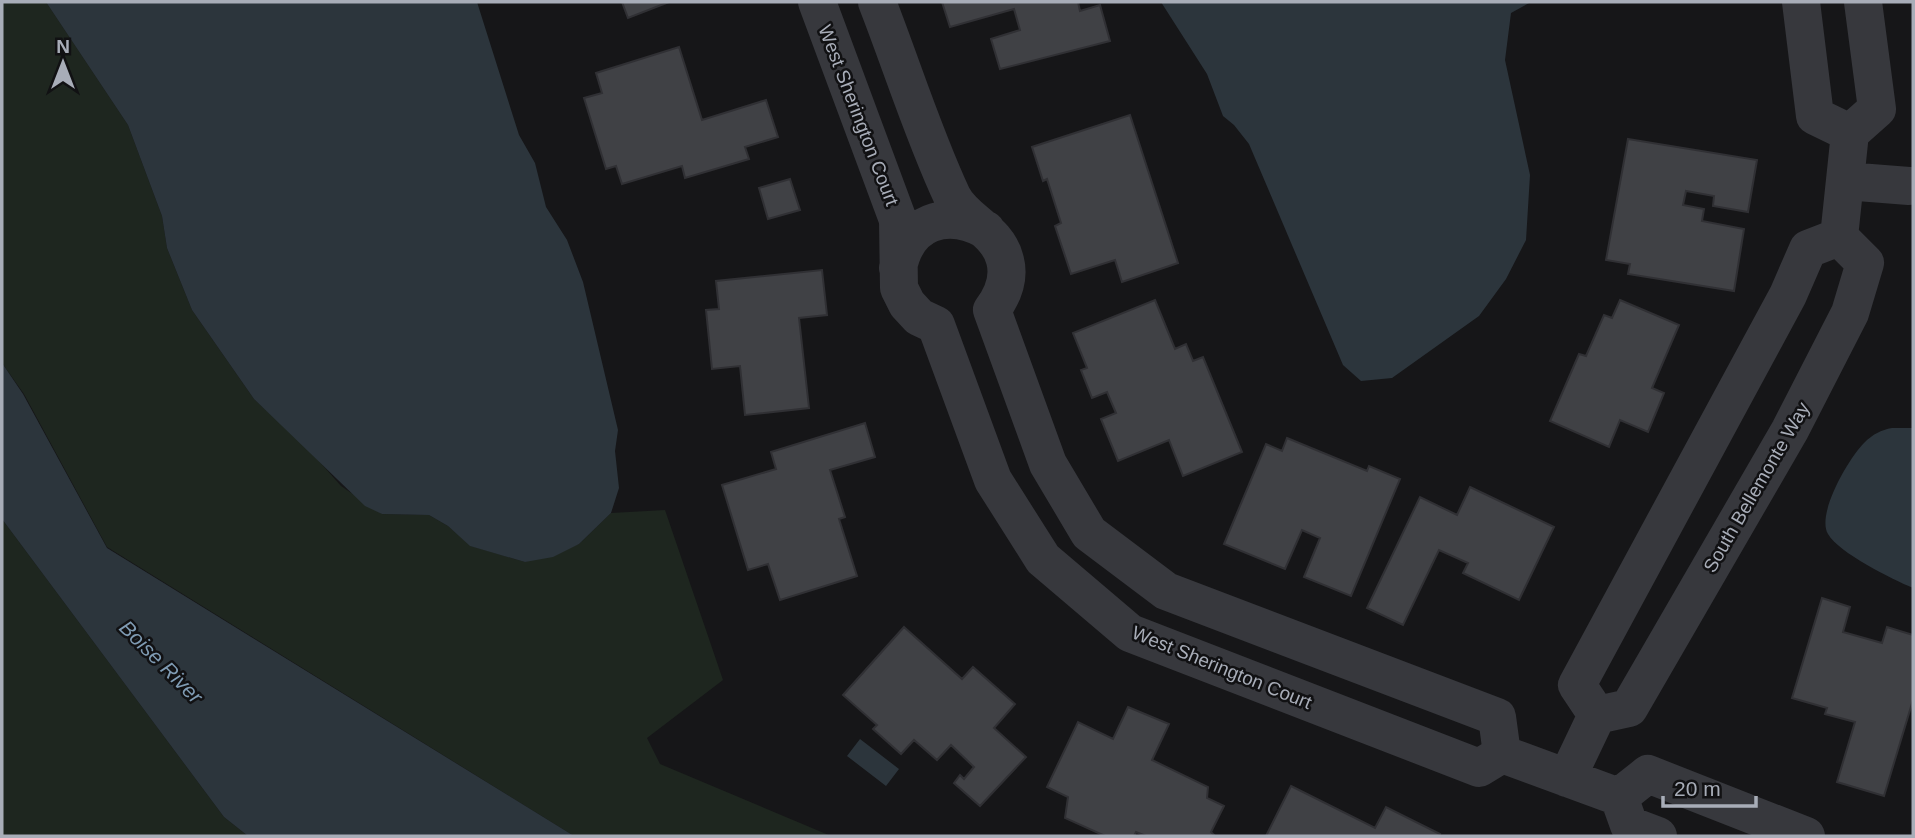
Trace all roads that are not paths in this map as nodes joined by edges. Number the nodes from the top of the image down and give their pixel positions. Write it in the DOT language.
graph roads {
  1 [pos="817,2"];
  2 [pos="877,2"];
  3 [pos="1801,2"];
  4 [pos="1863,2"];
  5 [pos="1850,132"];
  6 [pos="1845,181"];
  7 [pos="1912,187"];
  8 [pos="986,230"];
  9 [pos="1839,237"];
  10 [pos="897,270"];
  11 [pos="992,310"];
  12 [pos="936,325"];
  13 [pos="1597,715"];
  14 [pos="1502,754"];
  15 [pos="1567,778"];
  16 [pos="1619,797"];
  17 [pos="1658,836"];
  18 [pos="1806,836"];
  1 -- 10 [label="street, West Sherington Court"];
  2 -- 8 [label="street"];
  3 -- 5 [label="street"];
  4 -- 5 [label="street"];
  5 -- 6 [label="street"];
  6 -- 7 [label="street"];
  6 -- 9 [label="street"];
  8 -- 10 [label="street"];
  8 -- 11 [label="street"];
  9 -- 13 [label="street"];
  9 -- 13 [label="street, South Bellemonte Way"];
  10 -- 12 [label="street, West Sherington Court"];
  11 -- 12 [label="street"];
  11 -- 14 [label="street"];
  12 -- 14 [label="street, West Sherington Court"];
  13 -- 15 [label="street"];
  14 -- 15 [label="street"];
  15 -- 16 [label="street"];
  16 -- 17 [label="street"];
  16 -- 18 [label="street"];
}
